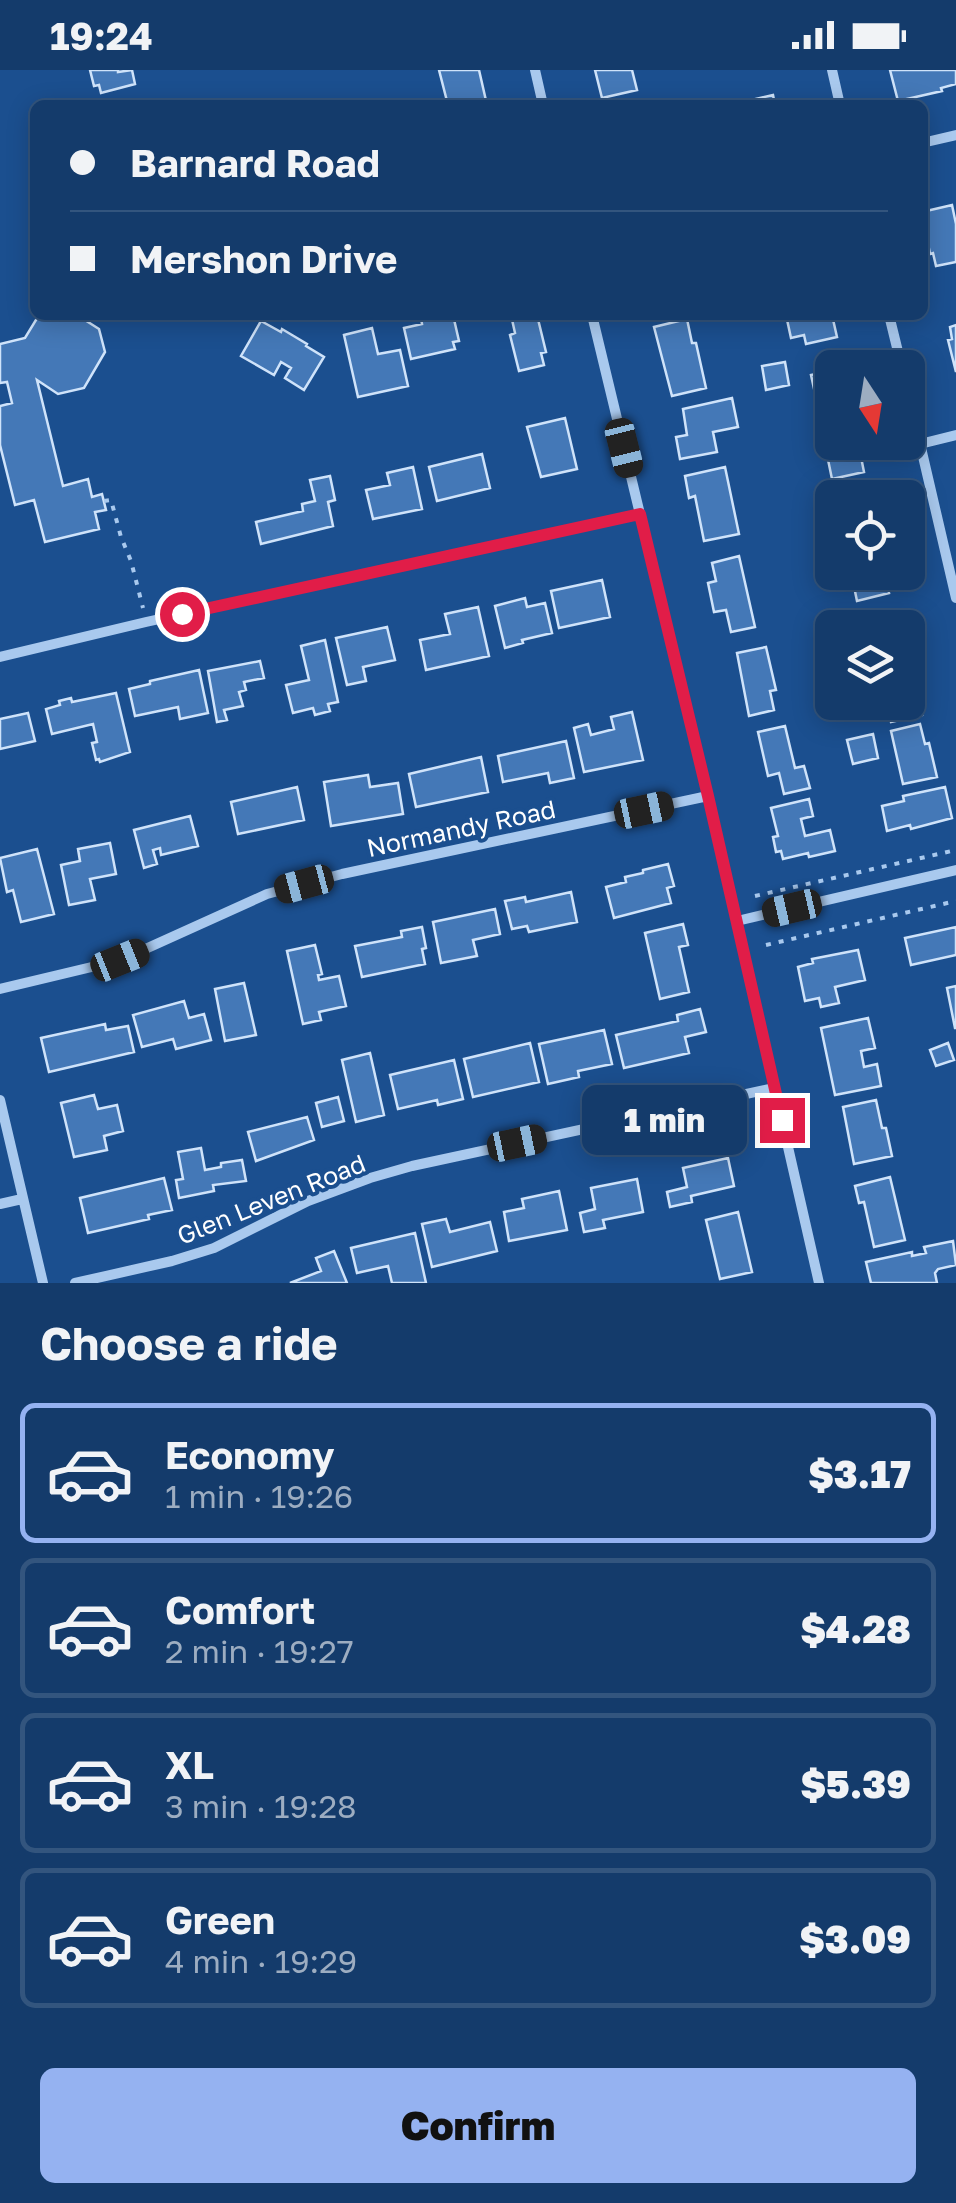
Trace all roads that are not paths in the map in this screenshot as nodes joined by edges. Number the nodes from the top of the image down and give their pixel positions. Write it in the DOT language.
graph roads {
  1 [pos="534,70"];
  2 [pos="832,70"];
  3 [pos="542,100"];
  4 [pos="839,100"];
  5 [pos="956,136"];
  6 [pos="928,142"];
  7 [pos="593,320"];
  8 [pos="891,320"];
  9 [pos="898,350"];
  10 [pos="956,435"];
  11 [pos="925,443"];
  12 [pos="924,460"];
  13 [pos="640,514"];
  14 [pos="956,598"];
  15 [pos="0,657"];
  16 [pos="708,796"];
  17 [pos="956,870"];
  18 [pos="737,921"];
  19 [pos="0,989"];
  20 [pos="774,1088"];
  21 [pos="0,1100"];
  22 [pos="22,1199"];
  23 [pos="0,1204"];
  24 [pos="43,1283"];
  25 [pos="76,1283"];
  26 [pos="819,1283"];
  1 -- 3 [label="street"];
  2 -- 4 [label="street"];
  5 -- 6 [label="street"];
  7 -- 13 [label="street"];
  8 -- 9 [label="street"];
  10 -- 11 [label="street"];
  12 -- 14 [label="street"];
  13 -- 15 [label="street"];
  13 -- 16 [label="street"];
  16 -- 18 [label="street"];
  16 -- 19 [label="street, Normandy Road"];
  17 -- 18 [label="street"];
  18 -- 20 [label="street"];
  20 -- 25 [label="street, Glen Leven Road"];
  20 -- 26 [label="street"];
  21 -- 22 [label="street"];
  22 -- 23 [label="street"];
  22 -- 24 [label="street"];
}
